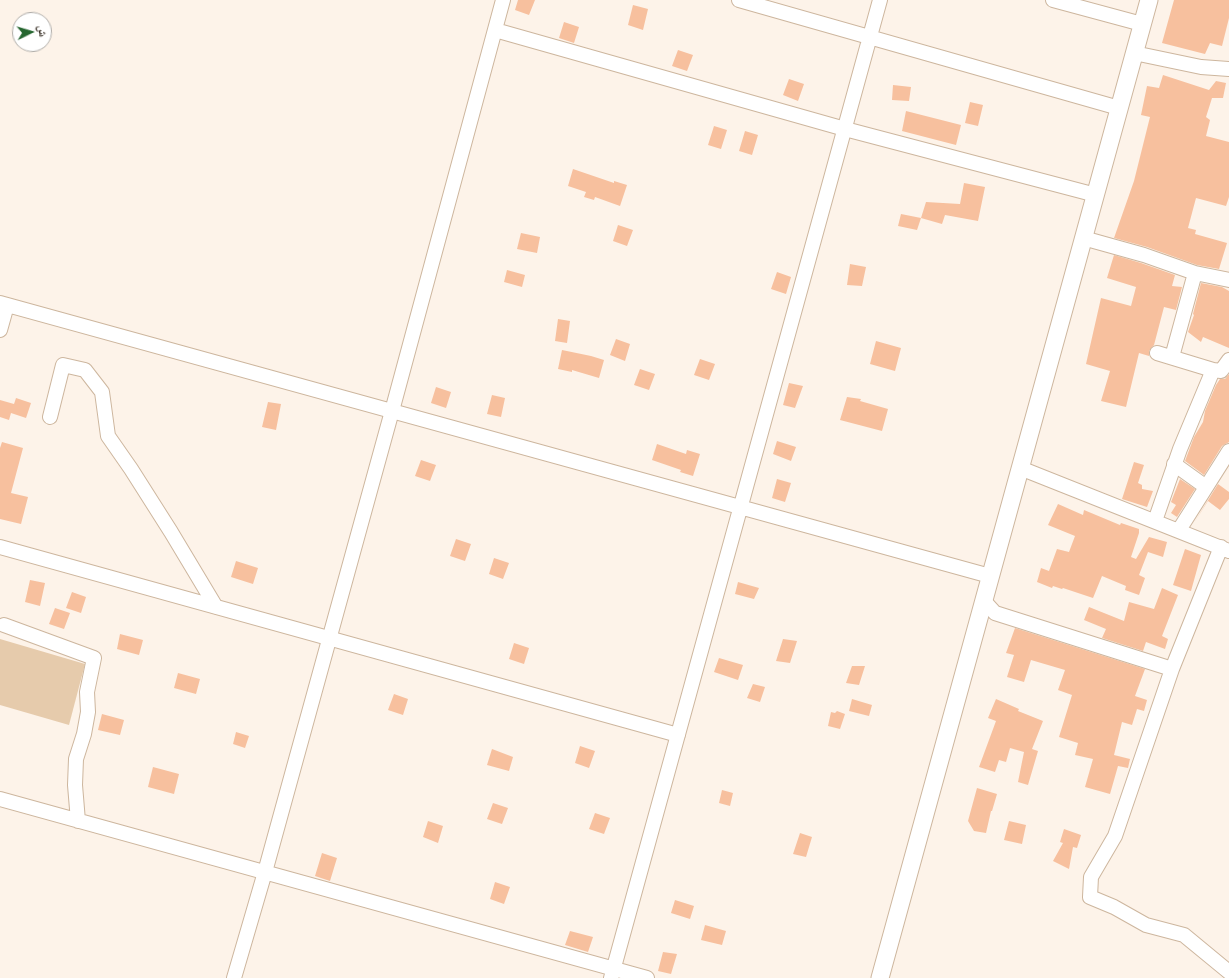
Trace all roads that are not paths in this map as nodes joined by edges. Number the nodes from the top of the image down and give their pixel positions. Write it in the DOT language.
graph roads {
  1 [pos="503,0"];
  2 [pos="739,0"];
  3 [pos="880,0"];
  4 [pos="1053,0"];
  5 [pos="1149,0"];
  6 [pos="1142,24"];
  7 [pos="495,30"];
  8 [pos="870,37"];
  9 [pos="1134,53"];
  10 [pos="1229,69"];
  11 [pos="1119,108"];
  12 [pos="845,129"];
  13 [pos="1096,195"];
  14 [pos="1083,238"];
  15 [pos="1195,273"];
  16 [pos="1229,280"];
  17 [pos="4,304"];
  18 [pos="0,330"];
  19 [pos="1157,353"];
  20 [pos="1172,357"];
  21 [pos="1229,360"];
  22 [pos="1213,370"];
  23 [pos="392,411"];
  24 [pos="50,417"];
  25 [pos="1229,451"];
  26 [pos="1174,464"];
  27 [pos="1020,468"];
  28 [pos="1206,487"];
  29 [pos="741,508"];
  30 [pos="1155,521"];
  31 [pos="1178,530"];
  32 [pos="0,547"];
  33 [pos="1225,549"];
  34 [pos="990,576"];
  35 [pos="984,601"];
  36 [pos="216,607"];
  37 [pos="4,625"];
  38 [pos="330,638"];
  39 [pos="1172,669"];
  40 [pos="678,735"];
  41 [pos="0,799"];
  42 [pos="78,821"];
  43 [pos="265,872"];
  44 [pos="1229,972"];
  45 [pos="612,973"];
  46 [pos="234,978"];
  47 [pos="647,978"];
  48 [pos="880,978"];
  1 -- 7 [label="street"];
  2 -- 8 [label="street"];
  3 -- 8 [label="street"];
  4 -- 6 [label="street"];
  5 -- 6 [label="street"];
  6 -- 9 [label="street"];
  7 -- 12 [label="street"];
  7 -- 23 [label="street"];
  8 -- 11 [label="street"];
  8 -- 12 [label="street"];
  9 -- 10 [label="street"];
  9 -- 11 [label="street"];
  11 -- 13 [label="street"];
  12 -- 13 [label="street"];
  12 -- 29 [label="street"];
  13 -- 14 [label="street"];
  14 -- 15 [label="street"];
  14 -- 27 [label="street"];
  15 -- 16 [label="street"];
  15 -- 20 [label="street"];
  17 -- 18 [label="street"];
  17 -- 23 [label="street"];
  19 -- 20 [label="street"];
  20 -- 22 [label="street"];
  21 -- 22 [label="street"];
  22 -- 26 [label="street"];
  23 -- 29 [label="street"];
  23 -- 38 [label="street"];
  24 -- 36 [label="street"];
  25 -- 28 [label="street"];
  26 -- 28 [label="street"];
  26 -- 30 [label="street"];
  27 -- 30 [label="street"];
  27 -- 34 [label="street"];
  28 -- 31 [label="street"];
  29 -- 34 [label="street"];
  29 -- 40 [label="street"];
  30 -- 31 [label="street"];
  31 -- 33 [label="street"];
  32 -- 36 [label="street"];
  33 -- 39 [label="street"];
  34 -- 35 [label="street"];
  35 -- 39 [label="street"];
  35 -- 48 [label="street"];
  36 -- 38 [label="street"];
  37 -- 42 [label="street"];
  38 -- 40 [label="street"];
  38 -- 43 [label="street"];
  39 -- 44 [label="street"];
  40 -- 45 [label="street"];
  41 -- 42 [label="street"];
  42 -- 43 [label="street"];
  43 -- 45 [label="street"];
  43 -- 46 [label="street"];
  45 -- 47 [label="street"];
}
